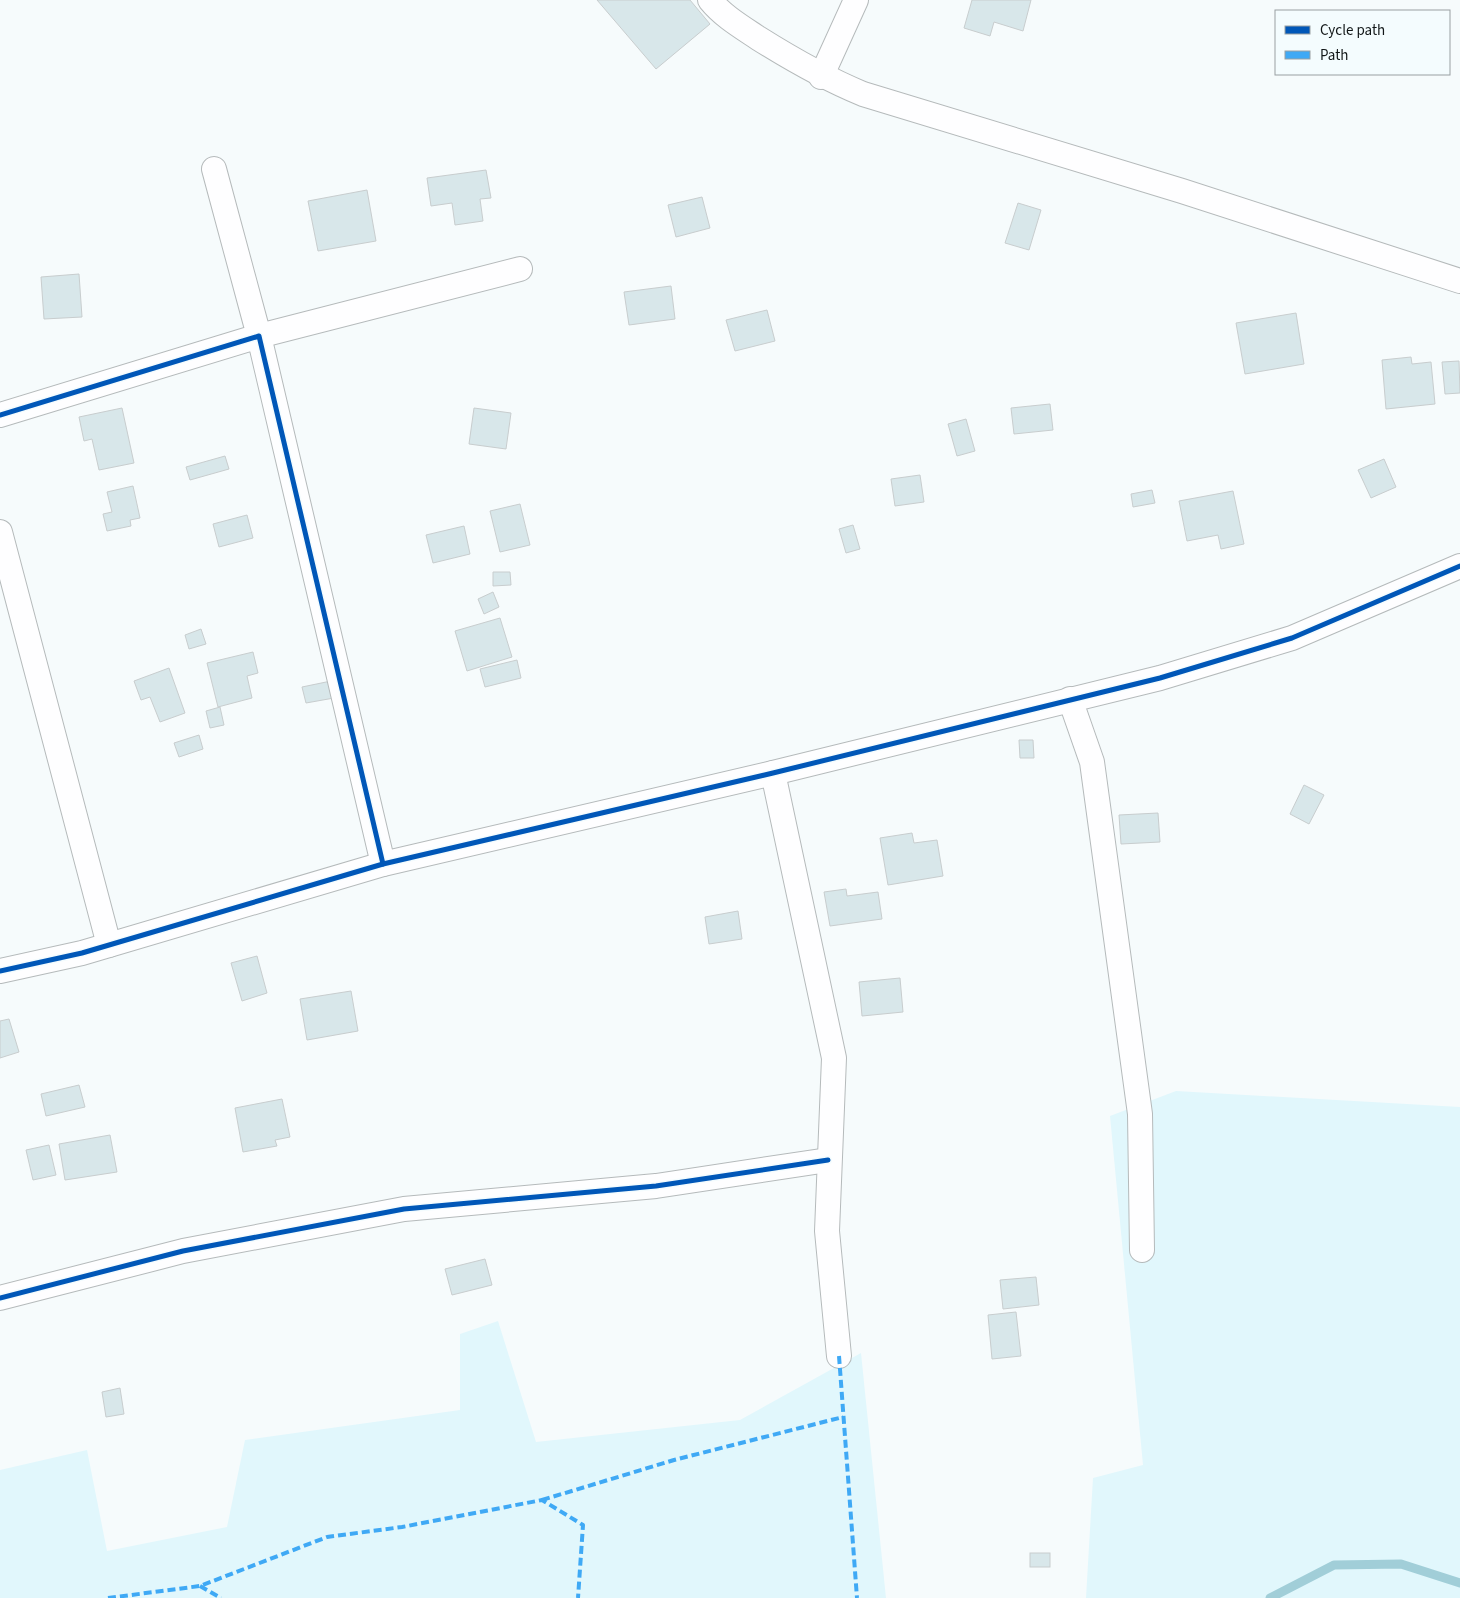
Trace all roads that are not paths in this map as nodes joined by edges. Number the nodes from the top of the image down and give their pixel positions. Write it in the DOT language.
graph roads {
  1 [pos="710,0"];
  2 [pos="856,0"];
  3 [pos="821,77"];
  4 [pos="214,169"];
  5 [pos="520,270"];
  6 [pos="1460,281"];
  7 [pos="259,336"];
  8 [pos="0,415"];
  9 [pos="0,532"];
  10 [pos="1460,566"];
  11 [pos="1070,699"];
  12 [pos="773,773"];
  13 [pos="383,864"];
  14 [pos="110,945"];
  15 [pos="0,971"];
  16 [pos="828,1160"];
  17 [pos="1142,1250"];
  18 [pos="0,1298"];
  19 [pos="839,1356"];
  1 -- 3 [label="street"];
  2 -- 3 [label="street"];
  3 -- 6 [label="street"];
  4 -- 7 [label="street"];
  5 -- 7 [label="street"];
  7 -- 8 [label="street"];
  7 -- 13 [label="street"];
  9 -- 14 [label="street"];
  10 -- 11 [label="street"];
  11 -- 12 [label="street"];
  11 -- 17 [label="street"];
  12 -- 13 [label="street"];
  12 -- 16 [label="street"];
  13 -- 14 [label="street"];
  14 -- 15 [label="street"];
  16 -- 18 [label="street"];
  16 -- 19 [label="street"];
}
